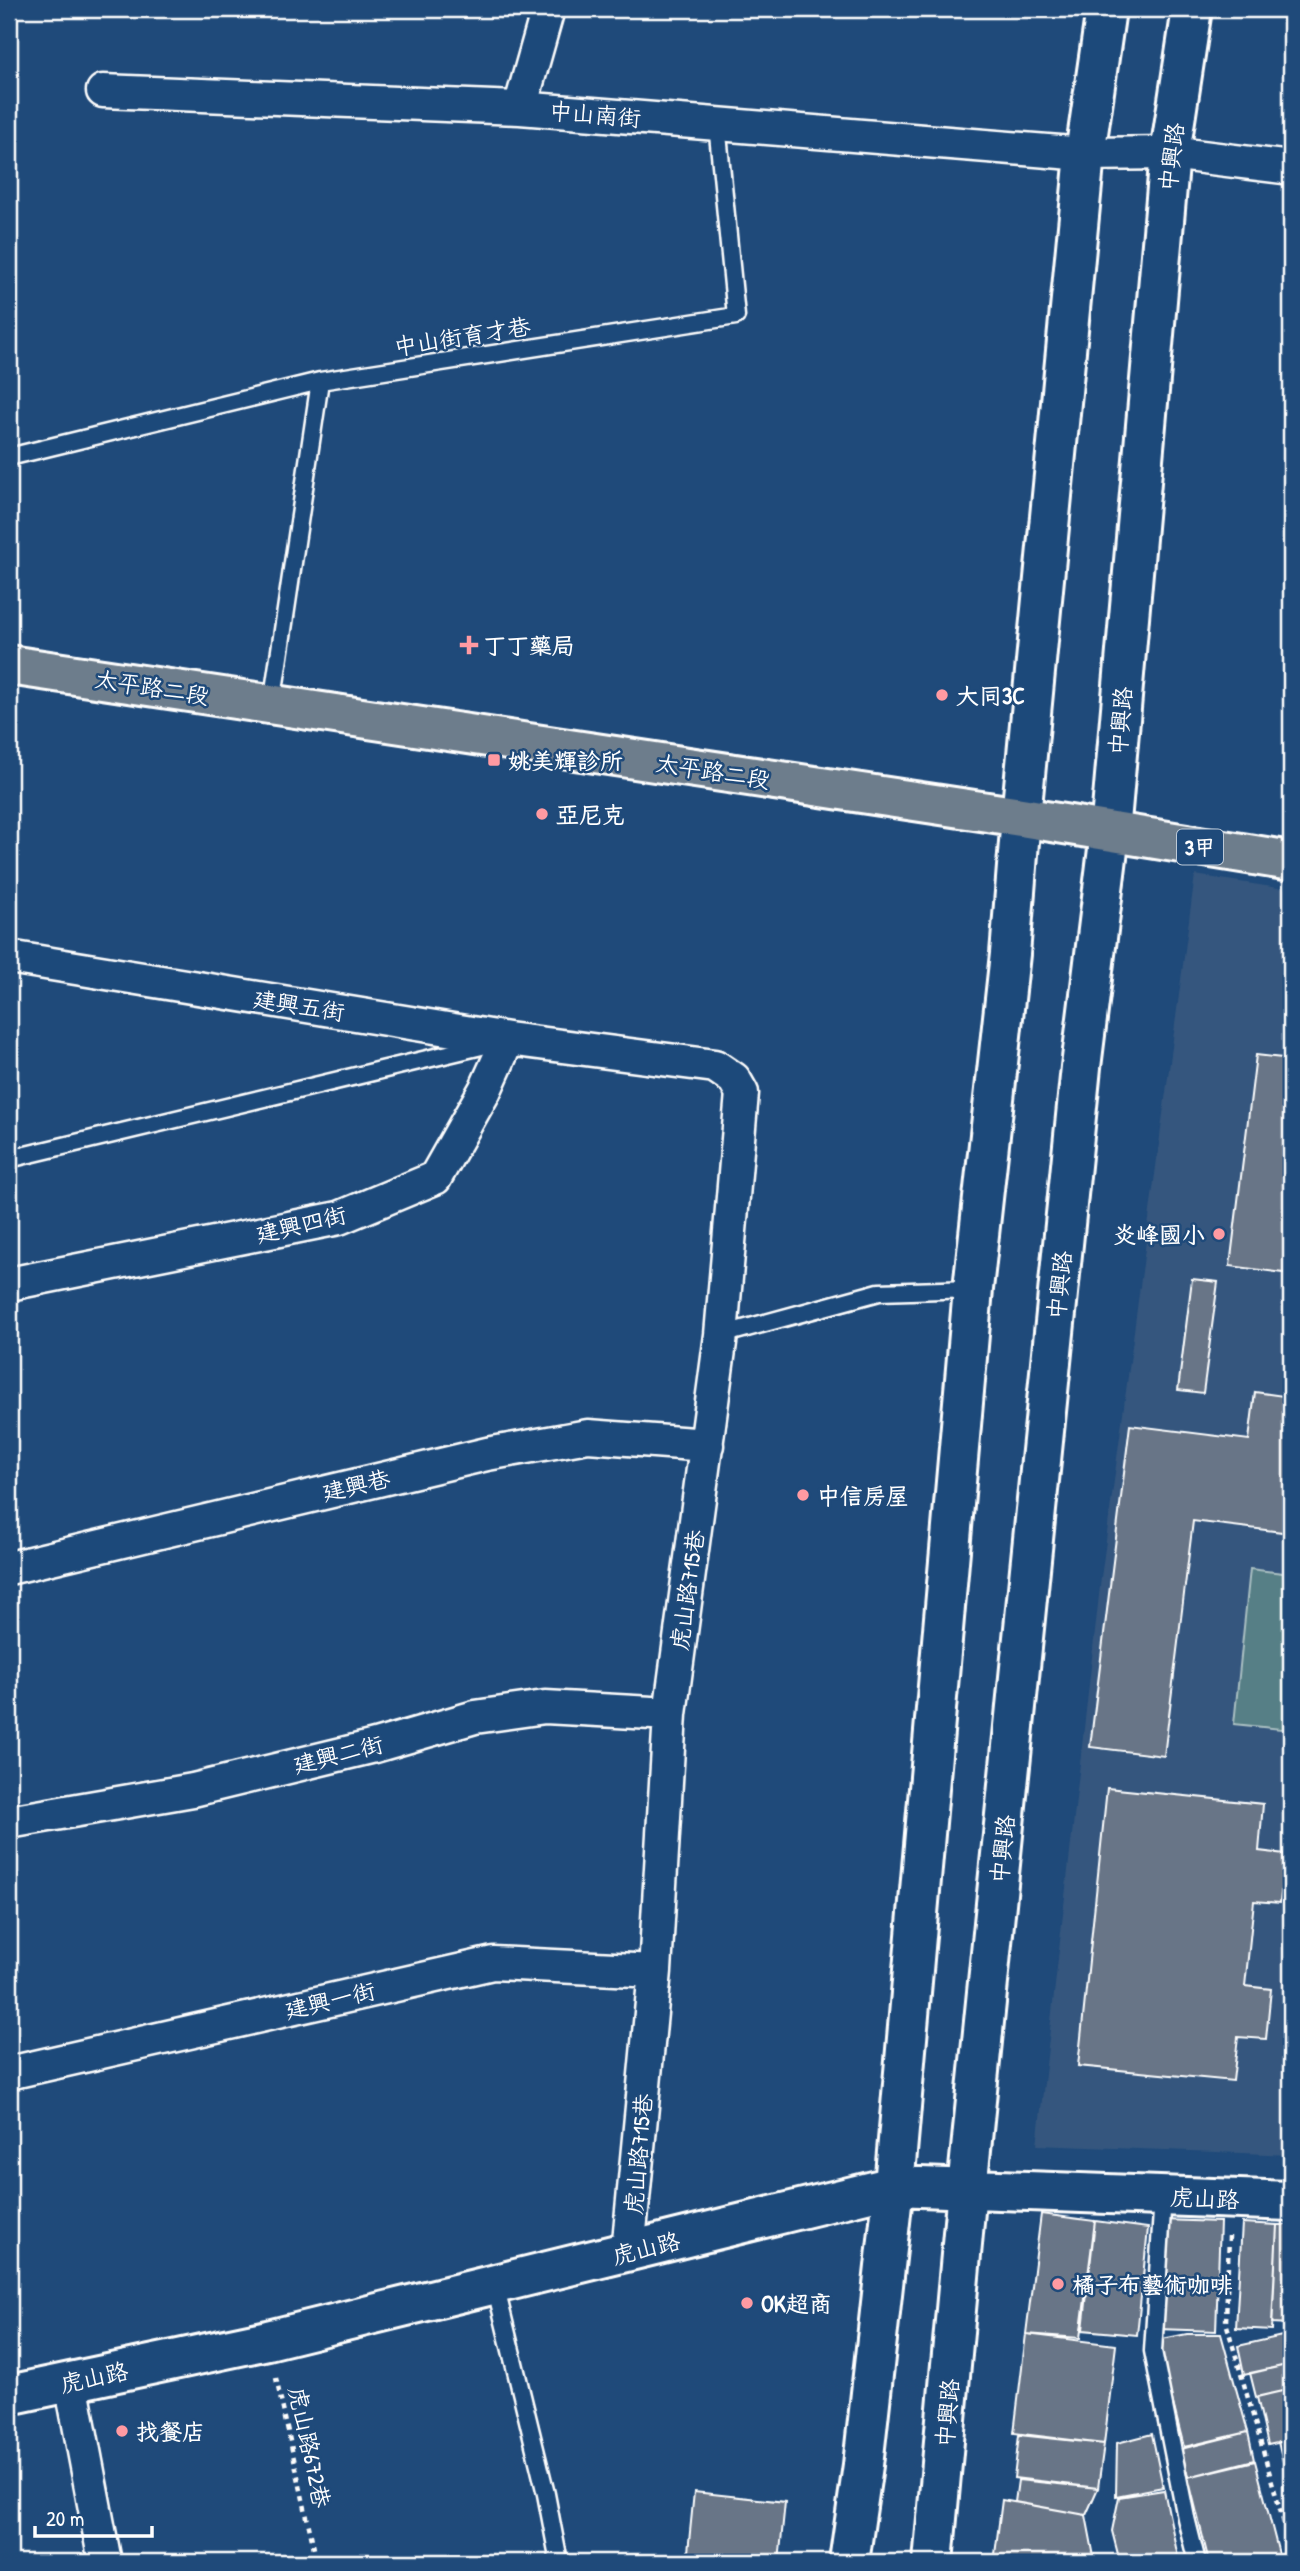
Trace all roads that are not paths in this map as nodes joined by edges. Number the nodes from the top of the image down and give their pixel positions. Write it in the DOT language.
graph roads {
  1 [pos="548,9"];
  2 [pos="1106,9"];
  3 [pos="1192,9"];
  4 [pos="103,91"];
  5 [pos="520,108"];
  6 [pos="718,124"];
  7 [pos="1170,153"];
  8 [pos="1085,154"];
  9 [pos="1291,168"];
  10 [pos="320,381"];
  11 [pos="9,457"];
  12 [pos="9,666"];
  13 [pos="272,705"];
  14 [pos="1021,817"];
  15 [pos="1110,833"];
  16 [pos="1291,861"];
  17 [pos="9,957"];
  18 [pos="508,1039"];
  19 [pos="589,1049"];
  20 [pos="9,1159"];
  21 [pos="9,1284"];
  22 [pos="973,1289"];
  23 [pos="721,1335"];
  24 [pos="707,1445"];
  25 [pos="9,1568"];
  26 [pos="670,1714"];
  27 [pos="9,1822"];
  28 [pos="655,1971"];
  29 [pos="9,2073"];
  30 [pos="894,2186"];
  31 [pos="967,2189"];
  32 [pos="1163,2196"];
  33 [pos="1291,2201"];
  34 [pos="628,2252"];
  35 [pos="495,2285"];
  36 [pos="71,2382"];
  37 [pos="9,2395"];
  38 [pos="105,2562"];
  39 [pos="559,2562"];
  40 [pos="849,2562"];
  41 [pos="933,2562"];
  42 [pos="1197,2562"];
  1 -- 5 [label="street"];
  2 -- 8 [label="street"];
  3 -- 7 [label="street, 中興路"];
  4 -- 5 [label="street, 中山南街"];
  5 -- 6 [label="street, 中山南街"];
  6 -- 8 [label="street, 中山南街"];
  6 -- 10 [label="lane, 中山街育才巷"];
  7 -- 8 [label="street, 中山南街"];
  7 -- 9 [label="street, 中山南街"];
  7 -- 15 [label="street, 中興路"];
  8 -- 14 [label="street"];
  10 -- 11 [label="lane, 中山街育才巷"];
  10 -- 13 [label="lane"];
  12 -- 13 [label="main road, 太平路二段 / 3甲"];
  13 -- 14 [label="main road, 太平路二段 / 3甲"];
  14 -- 15 [label="main road, 太平路二段 / 3甲"];
  14 -- 22 [label="street"];
  15 -- 16 [label="main road, 太平路二段 / 3甲"];
  15 -- 31 [label="street, 中興路"];
  17 -- 18 [label="street, 建興五街"];
  18 -- 19 [label="street, 建興五街"];
  18 -- 20 [label="lane"];
  18 -- 21 [label="street, 建興四街"];
  19 -- 23 [label="street, 虎山路715巷"];
  22 -- 23 [label="lane"];
  22 -- 30 [label="street"];
  23 -- 24 [label="street, 虎山路715巷"];
  24 -- 25 [label="street, 建興巷"];
  24 -- 26 [label="street, 虎山路715巷"];
  26 -- 27 [label="street, 建興二街"];
  26 -- 28 [label="street, 虎山路715巷"];
  28 -- 29 [label="street, 建興一街"];
  28 -- 34 [label="street, 虎山路715巷"];
  30 -- 31 [label="street, 虎山路"];
  30 -- 34 [label="street, 虎山路"];
  30 -- 40 [label="street"];
  31 -- 32 [label="street, 虎山路"];
  31 -- 41 [label="street, 中興路"];
  32 -- 33 [label="street, 虎山路"];
  32 -- 42 [label="lane"];
  34 -- 35 [label="street, 虎山路"];
  35 -- 36 [label="street, 虎山路"];
  35 -- 39 [label="lane"];
  36 -- 37 [label="street, 虎山路"];
  36 -- 38 [label="street"];
}
